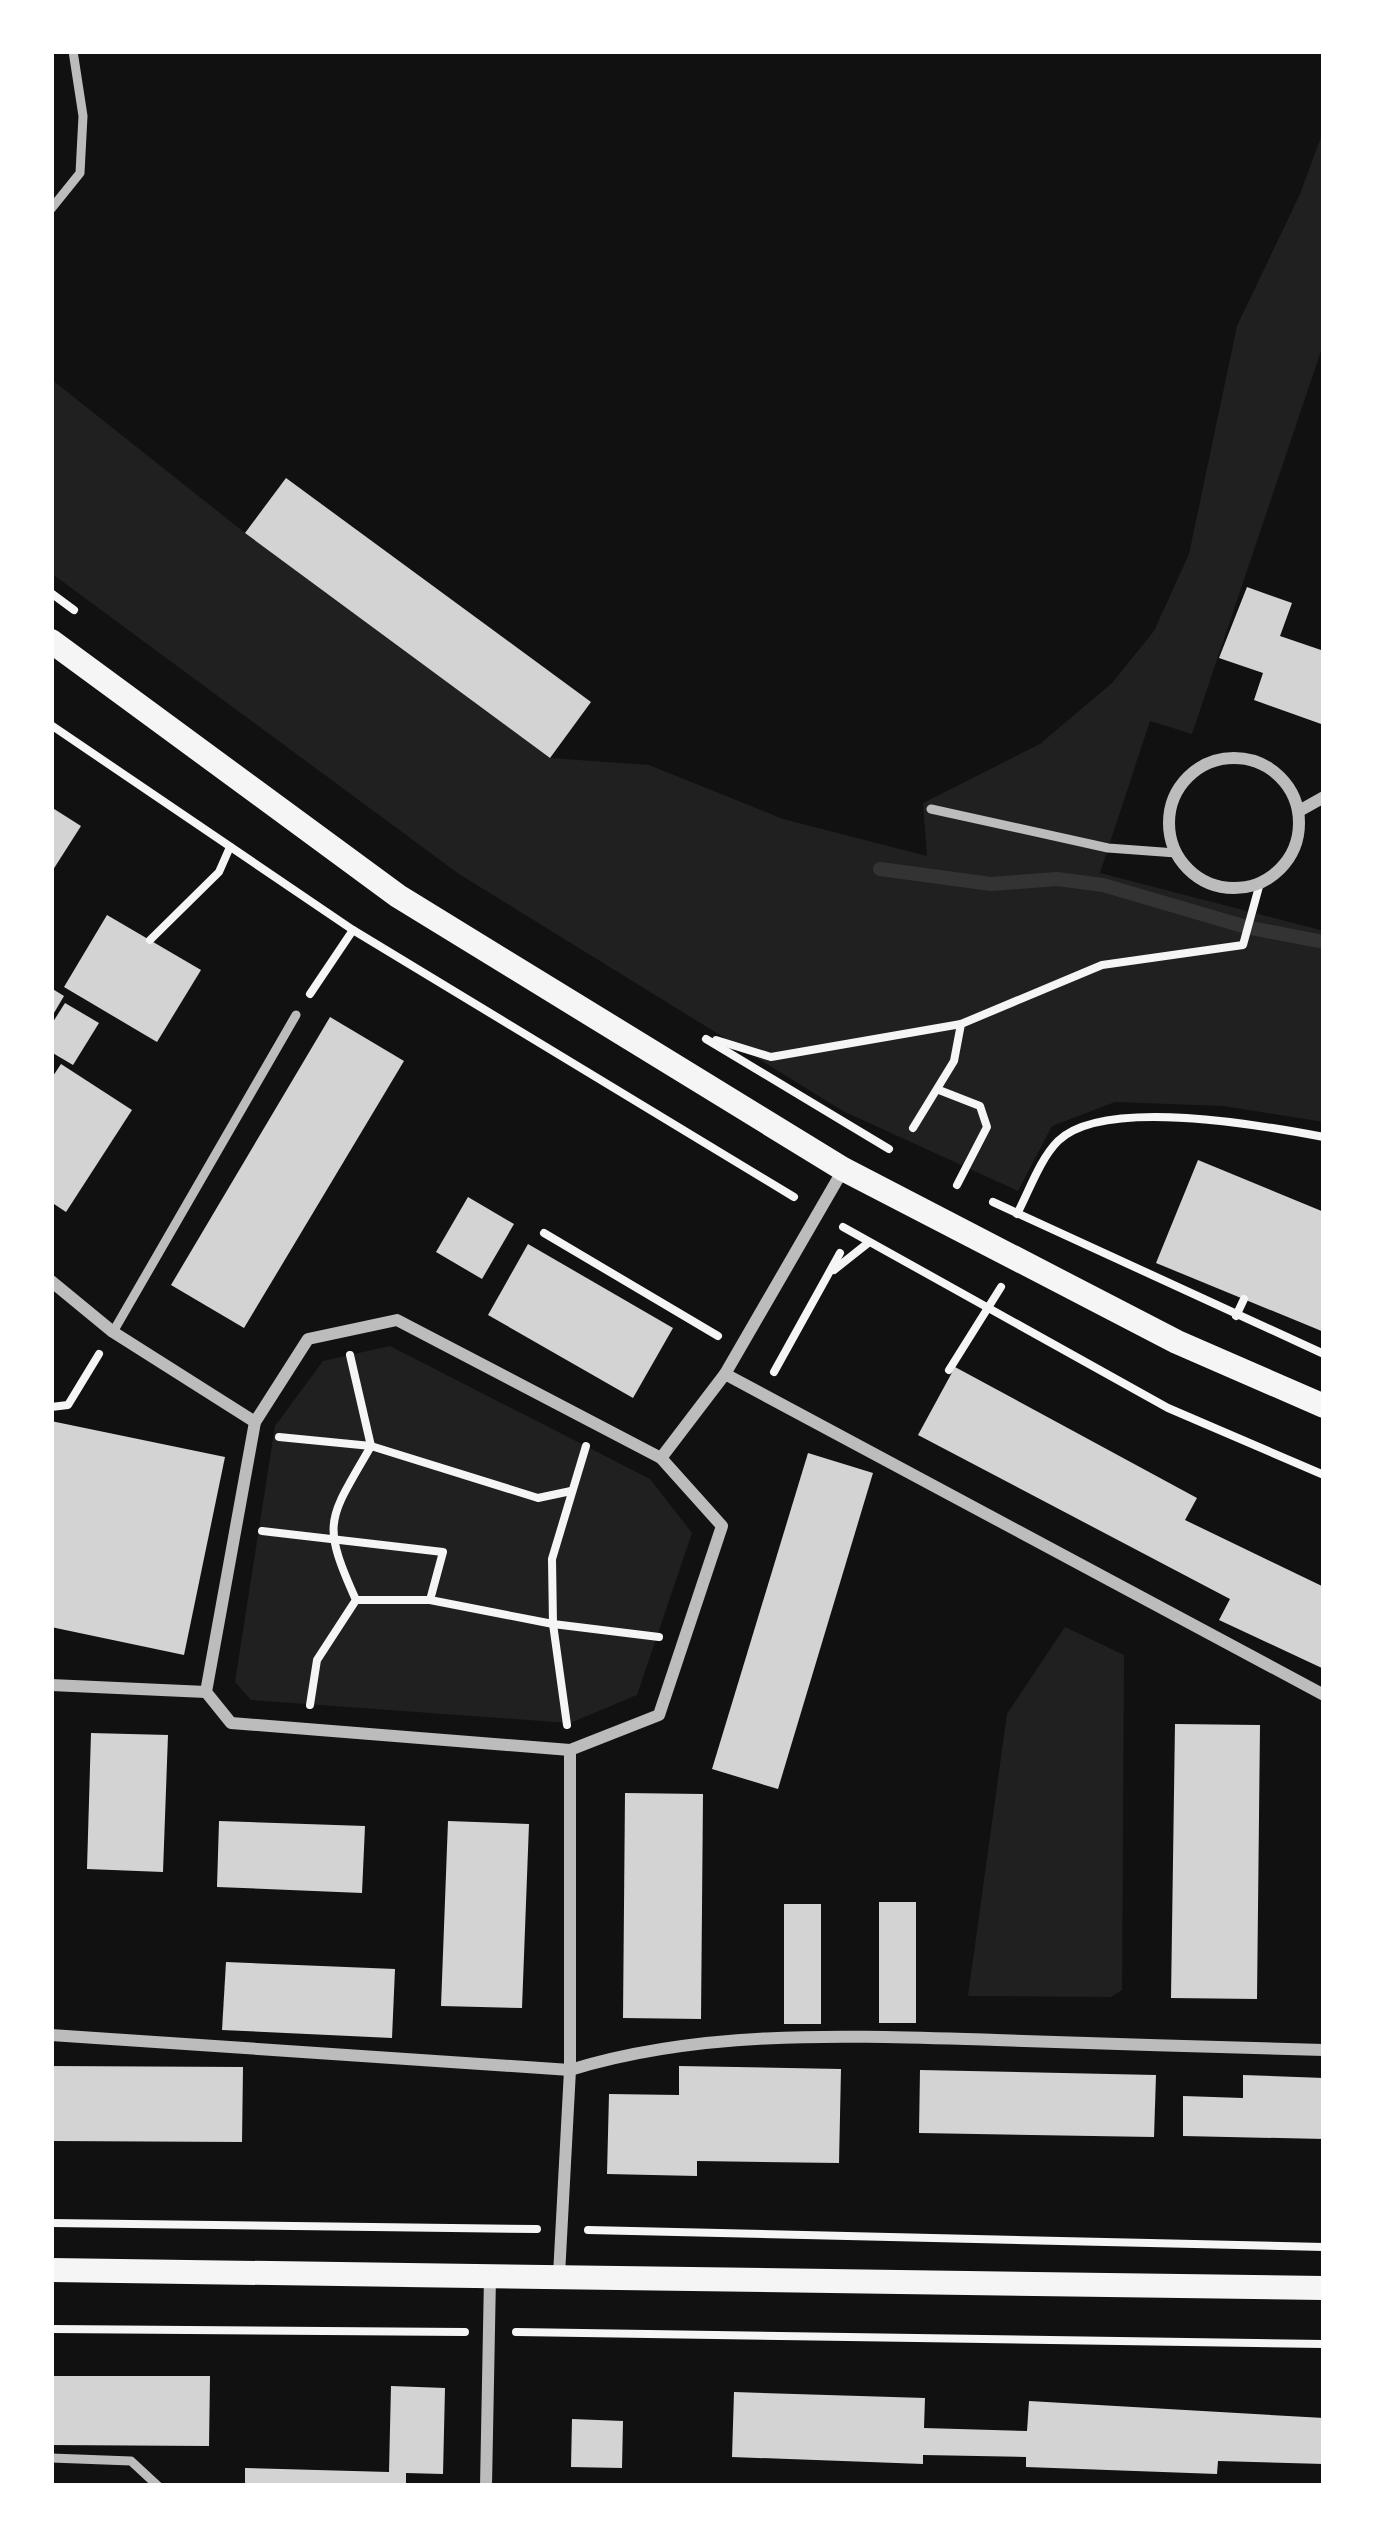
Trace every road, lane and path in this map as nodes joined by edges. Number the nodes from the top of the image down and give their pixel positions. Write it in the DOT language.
graph roads {
  1 [pos="74,51"];
  2 [pos="51,208"];
  3 [pos="51,593"];
  4 [pos="88,621"];
  5 [pos="51,641"];
  6 [pos="51,725"];
  7 [pos="1324,797"];
  8 [pos="931,809"];
  9 [pos="1299,811"];
  10 [pos="230,847"];
  11 [pos="1176,854"];
  12 [pos="1259,884"];
  13 [pos="353,930"];
  14 [pos="150,940"];
  15 [pos="296,1015"];
  16 [pos="961,1024"];
  17 [pos="939,1090"];
  18 [pos="914,1128"];
  19 [pos="1324,1137"];
  20 [pos="893,1151"];
  21 [pos="844,1169"];
  22 [pos="956,1184"];
  23 [pos="1004,1208"];
  24 [pos="818,1212"];
  25 [pos="1018,1214"];
  26 [pos="544,1233"];
  27 [pos="868,1243"];
  28 [pos="841,1253"];
  29 [pos="1018,1260"];
  30 [pos="829,1275"];
  31 [pos="51,1281"];
  32 [pos="1244,1299"];
  33 [pos="989,1307"];
  34 [pos="1236,1316"];
  35 [pos="113,1332"];
  36 [pos="344,1332"];
  37 [pos="739,1348"];
  38 [pos="1324,1354"];
  39 [pos="949,1370"];
  40 [pos="725,1374"];
  41 [pos="760,1395"];
  42 [pos="1324,1406"];
  43 [pos="51,1407"];
  44 [pos="594,1423"];
  45 [pos="254,1429"];
  46 [pos="370,1446"];
  47 [pos="661,1458"];
  48 [pos="1324,1475"];
  49 [pos="571,1491"];
  50 [pos="236,1528"];
  51 [pos="330,1541"];
  52 [pos="356,1600"];
  53 [pos="430,1600"];
  54 [pos="553,1624"];
  55 [pos="684,1640"];
  56 [pos="51,1685"];
  57 [pos="206,1692"];
  58 [pos="1324,1695"];
  59 [pos="306,1731"];
  60 [pos="570,1750"];
  61 [pos="51,2036"];
  62 [pos="1324,2050"];
  63 [pos="570,2070"];
  64 [pos="51,2224"];
  65 [pos="561,2229"];
  66 [pos="1324,2247"];
  67 [pos="51,2270"];
  68 [pos="490,2273"];
  69 [pos="559,2275"];
  70 [pos="1324,2288"];
  71 [pos="51,2329"];
  72 [pos="488,2332"];
  73 [pos="1324,2344"];
  74 [pos="51,2458"];
  75 [pos="158,2486"];
  76 [pos="486,2486"];
  1 -- 2 [label="lane"];
  3 -- 4 [label="path"];
  5 -- 21 [label="main road"];
  6 -- 10 [label="path"];
  7 -- 9 [label="street"];
  8 -- 11 [label="lane"];
  9 -- 11 [label="street"];
  9 -- 12 [label="street"];
  10 -- 13 [label="path"];
  10 -- 14 [label="path"];
  11 -- 12 [label="street"];
  12 -- 16 [label="path"];
  13 -- 15 [label="path"];
  13 -- 24 [label="path"];
  15 -- 35 [label="lane"];
  16 -- 17 [label="path"];
  16 -- 20 [label="path"];
  17 -- 18 [label="path"];
  17 -- 22 [label="path"];
  19 -- 25 [label="path"];
  21 -- 24 [label="street"];
  21 -- 29 [label="main road"];
  23 -- 25 [label="path"];
  24 -- 27 [label="path"];
  24 -- 37 [label="street"];
  25 -- 34 [label="path"];
  26 -- 37 [label="path"];
  27 -- 30 [label="path"];
  27 -- 33 [label="path"];
  28 -- 30 [label="path"];
  29 -- 33 [label="path"];
  29 -- 42 [label="main road"];
  30 -- 41 [label="path"];
  31 -- 35 [label="street"];
  32 -- 34 [label="path"];
  33 -- 39 [label="path"];
  33 -- 48 [label="path"];
  34 -- 38 [label="path"];
  35 -- 43 [label="path"];
  35 -- 45 [label="street"];
  36 -- 44 [label="street"];
  36 -- 45 [label="street"];
  36 -- 46 [label="path"];
  37 -- 40 [label="street"];
  40 -- 41 [label="street"];
  40 -- 47 [label="street"];
  41 -- 58 [label="street"];
  44 -- 47 [label="street"];
  44 -- 49 [label="path"];
  45 -- 46 [label="path"];
  45 -- 50 [label="street"];
  46 -- 49 [label="path"];
  46 -- 51 [label="path"];
  47 -- 55 [label="street"];
  49 -- 54 [label="path"];
  50 -- 51 [label="path"];
  50 -- 57 [label="street"];
  51 -- 52 [label="path"];
  51 -- 53 [label="path"];
  52 -- 53 [label="path"];
  52 -- 59 [label="path"];
  53 -- 54 [label="path"];
  54 -- 55 [label="path"];
  54 -- 60 [label="path"];
  55 -- 60 [label="street"];
  56 -- 57 [label="street"];
  57 -- 59 [label="street"];
  59 -- 60 [label="street"];
  60 -- 63 [label="street"];
  61 -- 63 [label="street"];
  62 -- 63 [label="street"];
  63 -- 65 [label="street"];
  64 -- 65 [label="path"];
  65 -- 66 [label="path"];
  65 -- 69 [label="street"];
  67 -- 68 [label="main road"];
  68 -- 69 [label="main road"];
  68 -- 72 [label="street"];
  69 -- 70 [label="main road"];
  71 -- 72 [label="path"];
  72 -- 73 [label="path"];
  72 -- 76 [label="street"];
  74 -- 75 [label="lane"];
}
